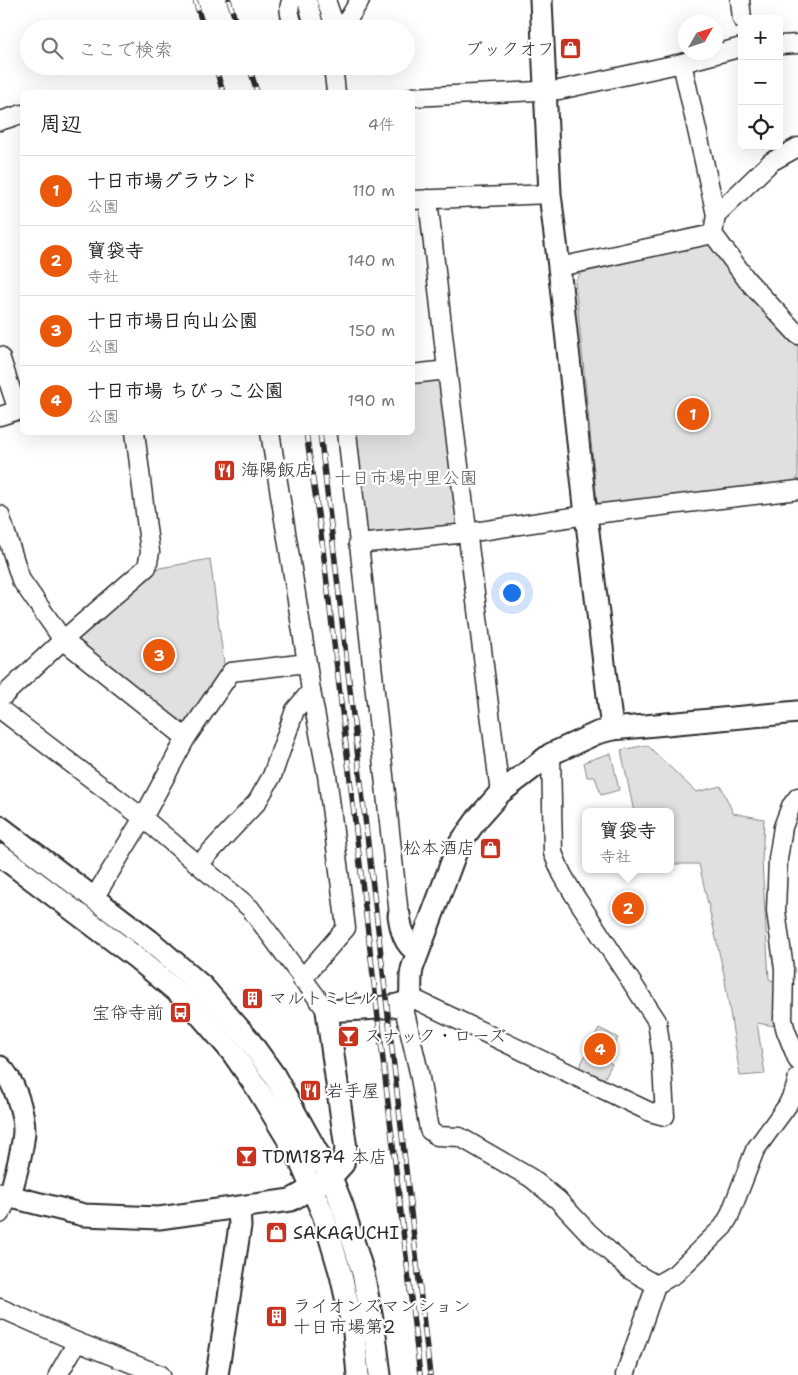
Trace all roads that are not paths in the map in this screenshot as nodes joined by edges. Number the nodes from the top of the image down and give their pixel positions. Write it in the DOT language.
graph roads {
  1 [pos="292,0"];
  2 [pos="307,0"];
  3 [pos="326,0"];
  4 [pos="360,0"];
  5 [pos="540,0"];
  6 [pos="740,0"];
  7 [pos="742,15"];
  8 [pos="292,20"];
  9 [pos="312,20"];
  10 [pos="333,20"];
  11 [pos="348,20"];
  12 [pos="798,44"];
  13 [pos="783,45"];
  14 [pos="738,48"];
  15 [pos="682,63"];
  16 [pos="333,75"];
  17 [pos="336,90"];
  18 [pos="545,91"];
  19 [pos="415,97"];
  20 [pos="20,115"];
  21 [pos="0,121"];
  22 [pos="798,147"];
  23 [pos="550,194"];
  24 [pos="420,200"];
  25 [pos="716,215"];
  26 [pos="713,234"];
  27 [pos="559,267"];
  28 [pos="798,335"];
  29 [pos="0,356"];
  30 [pos="447,370"];
  31 [pos="415,374"];
  32 [pos="20,410"];
  33 [pos="0,416"];
  34 [pos="135,435"];
  35 [pos="270,435"];
  36 [pos="347,435"];
  37 [pos="798,490"];
  38 [pos="0,515"];
  39 [pos="586,515"];
  40 [pos="467,534"];
  41 [pos="358,544"];
  42 [pos="62,640"];
  43 [pos="307,663"];
  44 [pos="310,691"];
  45 [pos="0,699"];
  46 [pos="0,709"];
  47 [pos="798,712"];
  48 [pos="612,729"];
  49 [pos="186,738"];
  50 [pos="551,754"];
  51 [pos="500,793"];
  52 [pos="798,797"];
  53 [pos="143,818"];
  54 [pos="0,827"];
  55 [pos="0,855"];
  56 [pos="199,864"];
  57 [pos="94,898"];
  58 [pos="399,915"];
  59 [pos="418,952"];
  60 [pos="302,980"];
  61 [pos="406,1000"];
  62 [pos="327,1012"];
  63 [pos="798,1061"];
  64 [pos="0,1067"];
  65 [pos="798,1077"];
  66 [pos="331,1178"];
  67 [pos="313,1188"];
  68 [pos="3,1201"];
  69 [pos="240,1208"];
  70 [pos="656,1285"];
  71 [pos="0,1308"];
  72 [pos="77,1342"];
  73 [pos="58,1375"];
  74 [pos="161,1375"];
  75 [pos="217,1375"];
  76 [pos="358,1375"];
  77 [pos="380,1375"];
  78 [pos="625,1375"];
  1 -- 8 [label="street"];
  2 -- 9 [label="street"];
  3 -- 10 [label="street"];
  4 -- 11 [label="street"];
  5 -- 18 [label="street"];
  6 -- 7 [label="street"];
  12 -- 13 [label="street"];
  14 -- 15 [label="street"];
  15 -- 18 [label="street"];
  15 -- 25 [label="street"];
  16 -- 17 [label="street"];
  18 -- 19 [label="street"];
  18 -- 23 [label="street"];
  20 -- 21 [label="street"];
  22 -- 25 [label="street"];
  23 -- 24 [label="street"];
  23 -- 27 [label="street"];
  24 -- 30 [label="street"];
  25 -- 26 [label="street"];
  26 -- 27 [label="street"];
  26 -- 28 [label="street"];
  27 -- 39 [label="street"];
  29 -- 32 [label="street"];
  30 -- 31 [label="street"];
  30 -- 40 [label="street"];
  32 -- 33 [label="street"];
  34 -- 42 [label="street"];
  35 -- 43 [label="street"];
  36 -- 41 [label="street"];
  37 -- 39 [label="street"];
  38 -- 42 [label="street"];
  39 -- 40 [label="street"];
  39 -- 48 [label="street"];
  40 -- 41 [label="street"];
  40 -- 51 [label="street"];
  41 -- 58 [label="street"];
  42 -- 45 [label="street"];
  42 -- 49 [label="street"];
  43 -- 44 [label="street"];
  43 -- 49 [label="street"];
  44 -- 56 [label="street"];
  44 -- 60 [label="street"];
  46 -- 53 [label="street"];
  47 -- 48 [label="street"];
  48 -- 50 [label="street"];
  49 -- 53 [label="street"];
  50 -- 51 [label="street"];
  50 -- 61 [label="street"];
  51 -- 59 [label="street"];
  52 -- 63 [label="street"];
  53 -- 56 [label="street"];
  53 -- 57 [label="street"];
  54 -- 57 [label="street"];
  55 -- 67 [label="street"];
  56 -- 60 [label="street"];
  57 -- 66 [label="street"];
  58 -- 59 [label="street"];
  59 -- 61 [label="street"];
  60 -- 62 [label="street"];
  61 -- 62 [label="street"];
  61 -- 70 [label="street"];
  62 -- 66 [label="street"];
  64 -- 68 [label="street"];
  65 -- 70 [label="street"];
  66 -- 67 [label="street"];
  66 -- 77 [label="street"];
  67 -- 69 [label="street"];
  67 -- 76 [label="street"];
  68 -- 69 [label="street"];
  69 -- 75 [label="street"];
  70 -- 78 [label="street"];
  71 -- 72 [label="street"];
  72 -- 73 [label="street"];
  72 -- 74 [label="street"];
}
